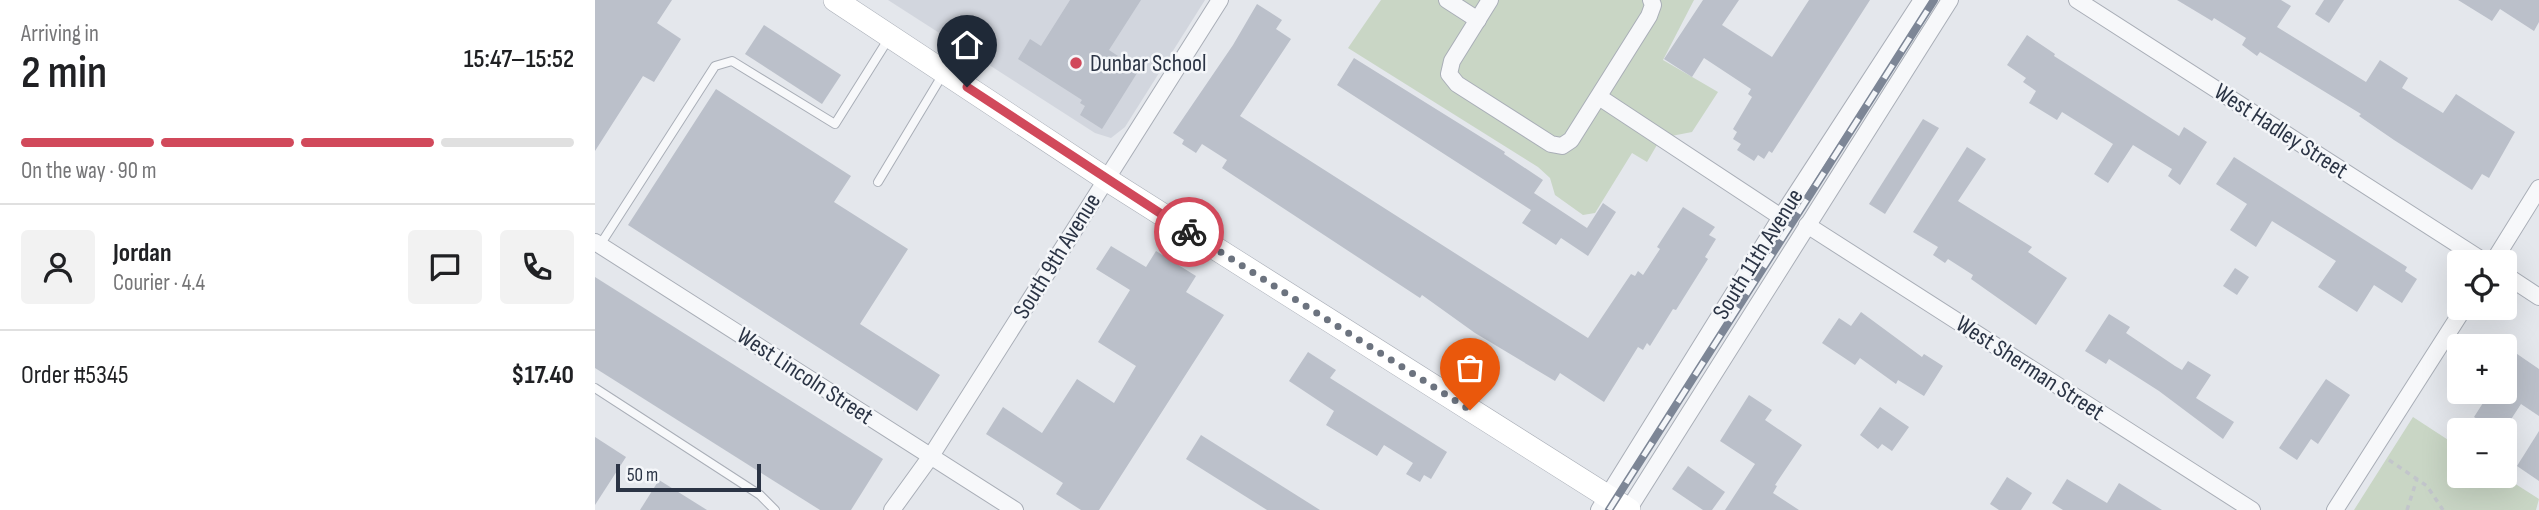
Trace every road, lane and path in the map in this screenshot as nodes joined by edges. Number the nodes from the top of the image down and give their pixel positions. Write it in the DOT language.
graph roads {
  1 [pos="835,0"];
  2 [pos="1220,0"];
  3 [pos="1447,0"];
  4 [pos="1490,0"];
  5 [pos="1922,0"];
  6 [pos="1950,0"];
  7 [pos="2077,0"];
  8 [pos="1652,2"];
  9 [pos="1478,20"];
  10 [pos="890,36"];
  11 [pos="944,72"];
  12 [pos="1599,97"];
  13 [pos="1106,179"];
  14 [pos="878,182"];
  15 [pos="2539,188"];
  16 [pos="1781,217"];
  17 [pos="1807,225"];
  18 [pos="597,243"];
  19 [pos="2467,250"];
  20 [pos="2500,250"];
  21 [pos="2517,283"];
  22 [pos="2539,297"];
  23 [pos="2456,320"];
  24 [pos="595,388"];
  25 [pos="931,456"];
  26 [pos="2389,460"];
  27 [pos="2417,479"];
  28 [pos="1603,503"];
  29 [pos="775,510"];
  30 [pos="892,510"];
  31 [pos="1015,510"];
  32 [pos="1628,510"];
  33 [pos="2252,510"];
  34 [pos="2335,510"];
  35 [pos="2407,510"];
  36 [pos="2443,510"];
  1 -- 10 [label="main road"];
  2 -- 13 [label="street, South 9th Avenue"];
  3 -- 9 [label="street"];
  4 -- 9 [label="street"];
  5 -- 16 [label="street, South 11th Avenue"];
  6 -- 17 [label="street, South 11th Avenue"];
  7 -- 19 [label="street, West Hadley Street"];
  8 -- 12 [label="street"];
  9 -- 12 [label="street"];
  10 -- 11 [label="main road"];
  10 -- 18 [label="lane"];
  11 -- 13 [label="main road"];
  11 -- 14 [label="lane"];
  12 -- 16 [label="street"];
  13 -- 25 [label="street, South 9th Avenue"];
  13 -- 28 [label="main road"];
  15 -- 20 [label="street"];
  16 -- 28 [label="street, South 11th Avenue"];
  17 -- 32 [label="street, South 11th Avenue"];
  17 -- 33 [label="street, West Sherman Street"];
  18 -- 25 [label="street, West Lincoln Street"];
  21 -- 22 [label="street"];
  23 -- 34 [label="street"];
  24 -- 29 [label="lane"];
  25 -- 30 [label="street, South 9th Avenue"];
  25 -- 31 [label="street, West Lincoln Street"];
  26 -- 27 [label="path"];
  27 -- 35 [label="path"];
  27 -- 36 [label="path"];
  28 -- 32 [label="main road"];
}
